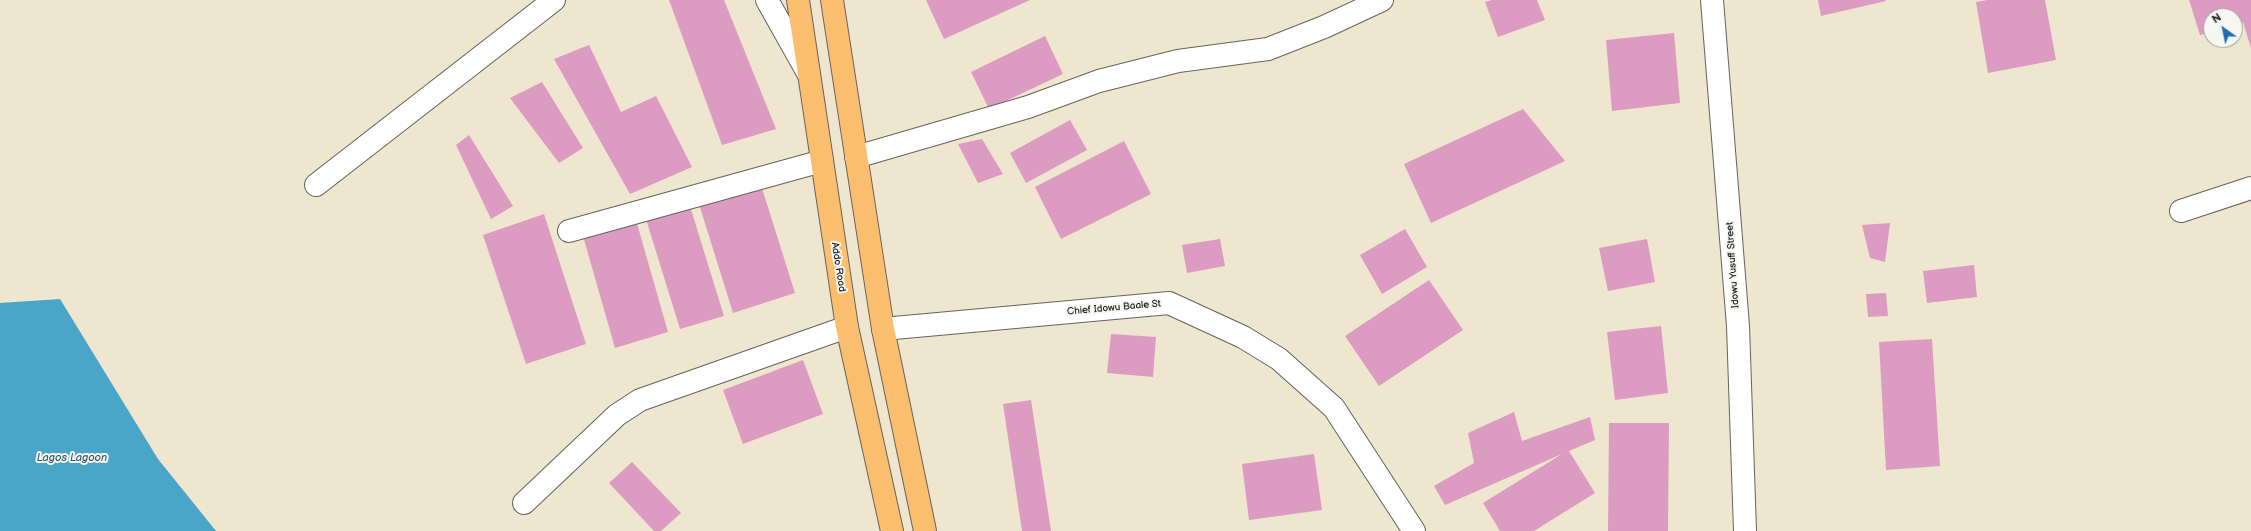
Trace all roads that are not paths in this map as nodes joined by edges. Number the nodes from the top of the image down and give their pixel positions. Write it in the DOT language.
graph roads {
  1 [pos="554,0"];
  2 [pos="767,0"];
  3 [pos="798,0"];
  4 [pos="832,0"];
  5 [pos="1382,0"];
  6 [pos="1712,0"];
  7 [pos="808,73"];
  8 [pos="856,157"];
  9 [pos="822,161"];
  10 [pos="316,185"];
  11 [pos="2251,188"];
  12 [pos="2182,212"];
  13 [pos="569,231"];
  14 [pos="847,327"];
  15 [pos="883,329"];
  16 [pos="524,503"];
  17 [pos="892,531"];
  18 [pos="926,531"];
  19 [pos="1414,531"];
  20 [pos="1745,531"];
  1 -- 10 [label="street"];
  2 -- 7 [label="street"];
  3 -- 7 [label="main road, Addo Road"];
  4 -- 8 [label="main road"];
  5 -- 8 [label="street"];
  6 -- 20 [label="street, Idowu Yusuff Street"];
  7 -- 9 [label="main road, Addo Road"];
  8 -- 15 [label="main road"];
  9 -- 13 [label="street"];
  9 -- 14 [label="main road, Addo Road"];
  11 -- 12 [label="street"];
  14 -- 16 [label="street"];
  14 -- 17 [label="main road, Addo Road"];
  15 -- 18 [label="main road"];
  15 -- 19 [label="street, Chief Idowu Baale St"];
}
